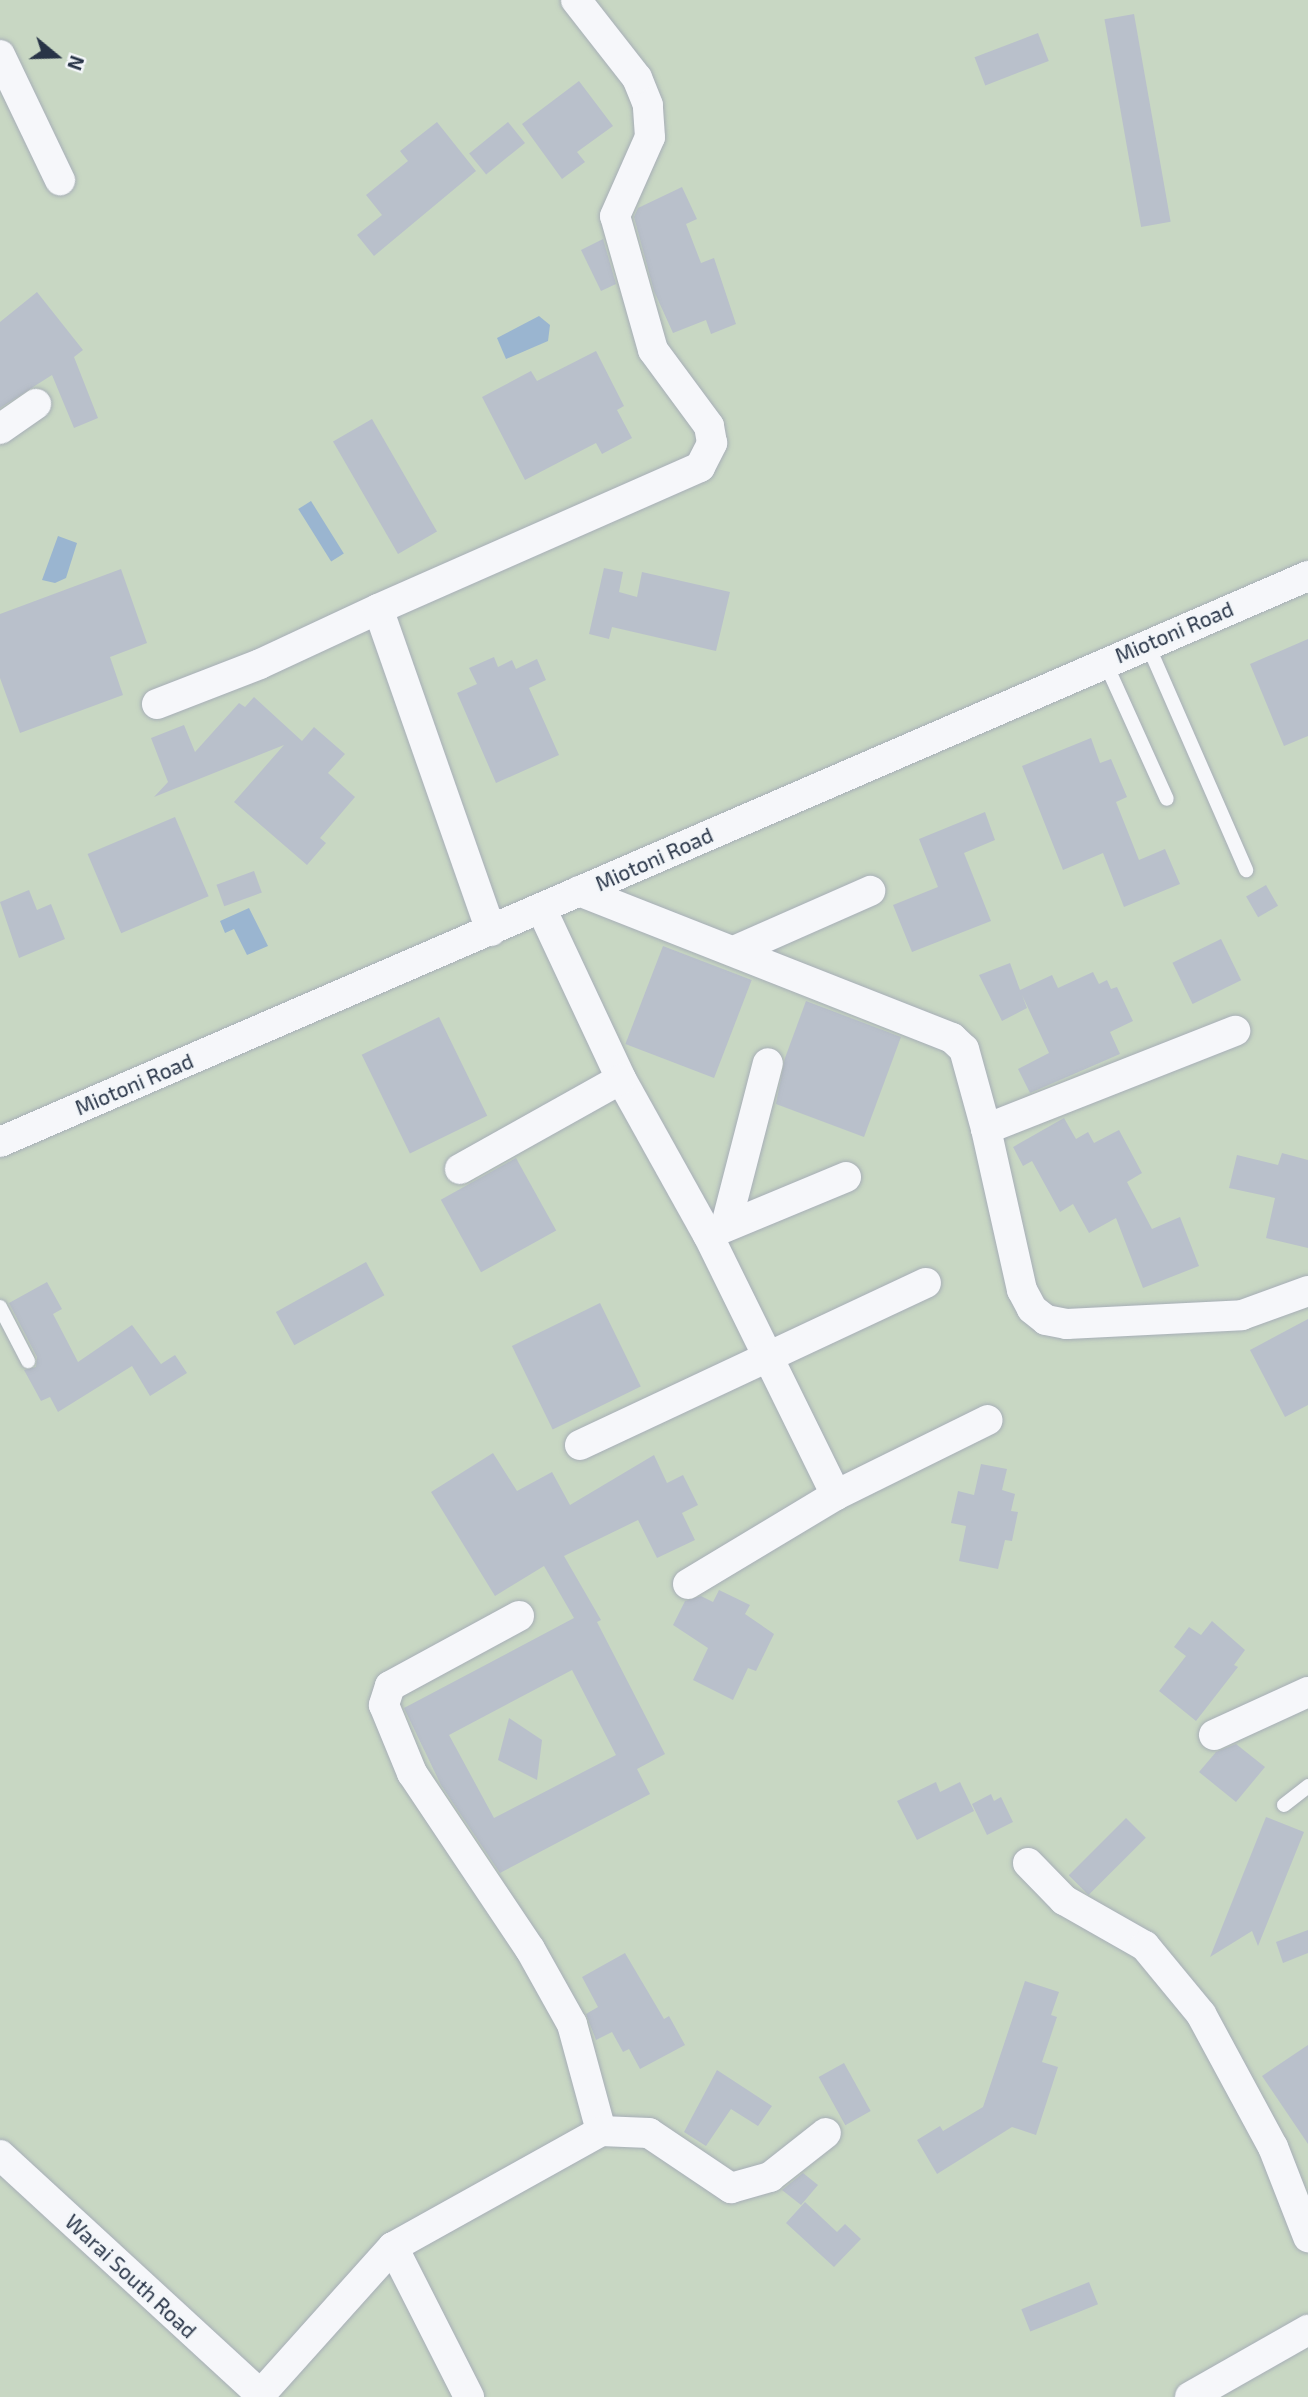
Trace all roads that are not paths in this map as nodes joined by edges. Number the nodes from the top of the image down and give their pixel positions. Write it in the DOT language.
graph roads {
  1 [pos="576,0"];
  2 [pos="0,55"];
  3 [pos="60,180"];
  4 [pos="36,404"];
  5 [pos="0,429"];
  6 [pos="1308,576"];
  7 [pos="378,609"];
  8 [pos="1147,643"];
  9 [pos="1104,661"];
  10 [pos="157,704"];
  11 [pos="1167,799"];
  12 [pos="1246,870"];
  13 [pos="579,891"];
  14 [pos="870,891"];
  15 [pos="541,908"];
  16 [pos="491,931"];
  17 [pos="734,951"];
  18 [pos="1235,1031"];
  19 [pos="768,1063"];
  20 [pos="621,1079"];
  21 [pos="986,1129"];
  22 [pos="0,1142"];
  23 [pos="460,1169"];
  24 [pos="846,1177"];
  25 [pos="717,1230"];
  26 [pos="926,1283"];
  27 [pos="1308,1291"];
  28 [pos="0,1307"];
  29 [pos="768,1357"];
  30 [pos="28,1361"];
  31 [pos="988,1420"];
  32 [pos="580,1445"];
  33 [pos="836,1495"];
  34 [pos="688,1584"];
  35 [pos="519,1616"];
  36 [pos="1308,1692"];
  37 [pos="1214,1735"];
  38 [pos="1308,1786"];
  39 [pos="1283,1805"];
  40 [pos="1028,1863"];
  41 [pos="601,2132"];
  42 [pos="826,2133"];
  43 [pos="0,2155"];
  44 [pos="1308,2237"];
  45 [pos="393,2247"];
  46 [pos="1308,2330"];
  47 [pos="261,2396"];
  48 [pos="469,2397"];
  49 [pos="1190,2397"];
  1 -- 7 [label="street"];
  2 -- 3 [label="street"];
  4 -- 5 [label="street"];
  6 -- 8 [label="street, Miotoni Road"];
  7 -- 10 [label="street"];
  7 -- 16 [label="street"];
  8 -- 9 [label="street, Miotoni Road"];
  8 -- 12 [label="lane"];
  9 -- 11 [label="lane"];
  9 -- 13 [label="street, Miotoni Road"];
  13 -- 15 [label="street, Miotoni Road"];
  13 -- 17 [label="street"];
  14 -- 17 [label="street"];
  15 -- 16 [label="street, Miotoni Road"];
  15 -- 20 [label="street"];
  16 -- 22 [label="street, Miotoni Road"];
  17 -- 21 [label="street"];
  18 -- 21 [label="street"];
  19 -- 25 [label="street"];
  20 -- 23 [label="street"];
  20 -- 25 [label="street"];
  21 -- 27 [label="street"];
  24 -- 25 [label="street"];
  25 -- 29 [label="street"];
  26 -- 29 [label="street"];
  28 -- 30 [label="lane"];
  29 -- 32 [label="street"];
  29 -- 33 [label="street"];
  31 -- 33 [label="street"];
  33 -- 34 [label="street"];
  35 -- 41 [label="street"];
  36 -- 37 [label="street"];
  38 -- 39 [label="lane"];
  40 -- 44 [label="street"];
  41 -- 42 [label="street"];
  41 -- 45 [label="street"];
  43 -- 47 [label="street, Warai South Road"];
  45 -- 47 [label="street"];
  45 -- 48 [label="street"];
  46 -- 49 [label="street"];
}
